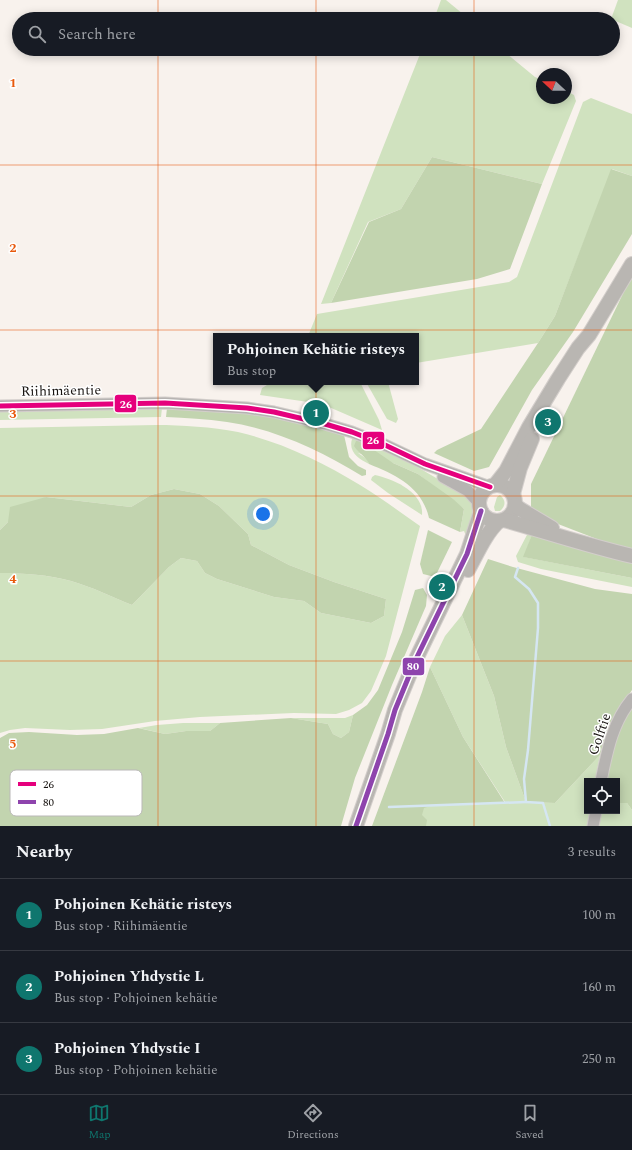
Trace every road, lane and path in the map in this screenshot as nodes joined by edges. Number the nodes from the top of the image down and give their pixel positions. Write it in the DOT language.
graph roads {
  1 [pos="632,264"];
  2 [pos="588,335"];
  3 [pos="0,406"];
  4 [pos="425,464"];
  5 [pos="492,486"];
  6 [pos="514,500"];
  7 [pos="480,507"];
  8 [pos="501,521"];
  9 [pos="568,538"];
  10 [pos="632,556"];
  11 [pos="632,700"];
  12 [pos="388,734"];
  13 [pos="602,778"];
  14 [pos="595,814"];
  15 [pos="356,826"];
  16 [pos="593,826"];
  1 -- 2 [label="main road"];
  2 -- 5 [label="main road"];
  2 -- 6 [label="main road"];
  3 -- 4 [label="street, Riihimäentie"];
  4 -- 5 [label="street, Riihimäentie"];
  4 -- 7 [label="street, Riihimäentie"];
  5 -- 6 [label="main road"];
  5 -- 7 [label="main road"];
  6 -- 8 [label="main road"];
  6 -- 9 [label="main road"];
  7 -- 8 [label="main road"];
  7 -- 12 [label="main road"];
  8 -- 9 [label="main road"];
  8 -- 12 [label="main road"];
  9 -- 10 [label="main road"];
  11 -- 13 [label="street, Golftie"];
  12 -- 15 [label="main road"];
  14 -- 16 [label="street"];
}
